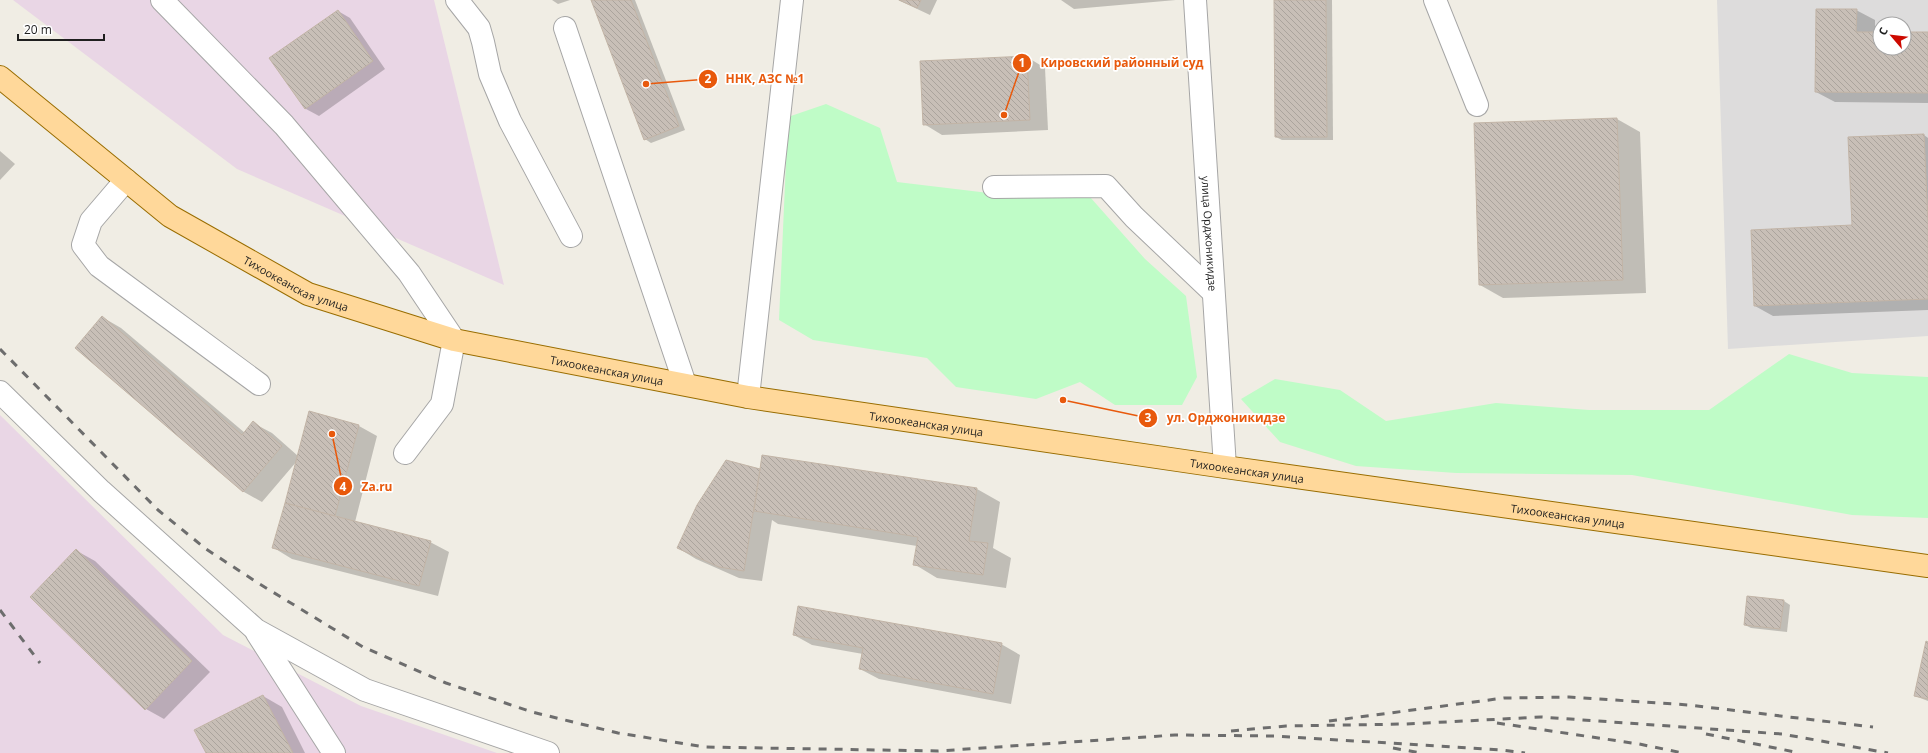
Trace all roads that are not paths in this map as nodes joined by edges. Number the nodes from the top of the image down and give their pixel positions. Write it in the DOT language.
graph roads {
  1 [pos="162,0"];
  2 [pos="457,0"];
  3 [pos="792,0"];
  4 [pos="1195,0"];
  5 [pos="1435,0"];
  6 [pos="565,28"];
  7 [pos="0,77"];
  8 [pos="1477,104"];
  9 [pos="126,180"];
  10 [pos="994,187"];
  11 [pos="571,236"];
  12 [pos="1213,292"];
  13 [pos="454,340"];
  14 [pos="259,384"];
  15 [pos="685,384"];
  16 [pos="0,392"];
  17 [pos="748,397"];
  18 [pos="405,453"];
  19 [pos="1225,467"];
  20 [pos="1928,566"];
  21 [pos="256,630"];
  22 [pos="334,753"];
  23 [pos="548,753"];
  1 -- 13 [label="street"];
  2 -- 11 [label="street"];
  3 -- 17 [label="street"];
  4 -- 12 [label="street, улица Орджоникидзе"];
  5 -- 8 [label="street"];
  6 -- 15 [label="street"];
  7 -- 9 [label="main road, Тихоокеанская улица"];
  9 -- 13 [label="main road, Тихоокеанская улица"];
  9 -- 14 [label="street"];
  10 -- 12 [label="street"];
  12 -- 19 [label="street, улица Орджоникидзе"];
  13 -- 15 [label="main road, Тихоокеанская улица"];
  13 -- 18 [label="street"];
  15 -- 17 [label="main road, Тихоокеанская улица"];
  16 -- 21 [label="street"];
  17 -- 19 [label="main road, Тихоокеанская улица"];
  19 -- 20 [label="main road, Тихоокеанская улица"];
  21 -- 22 [label="street"];
  21 -- 23 [label="street"];
}
